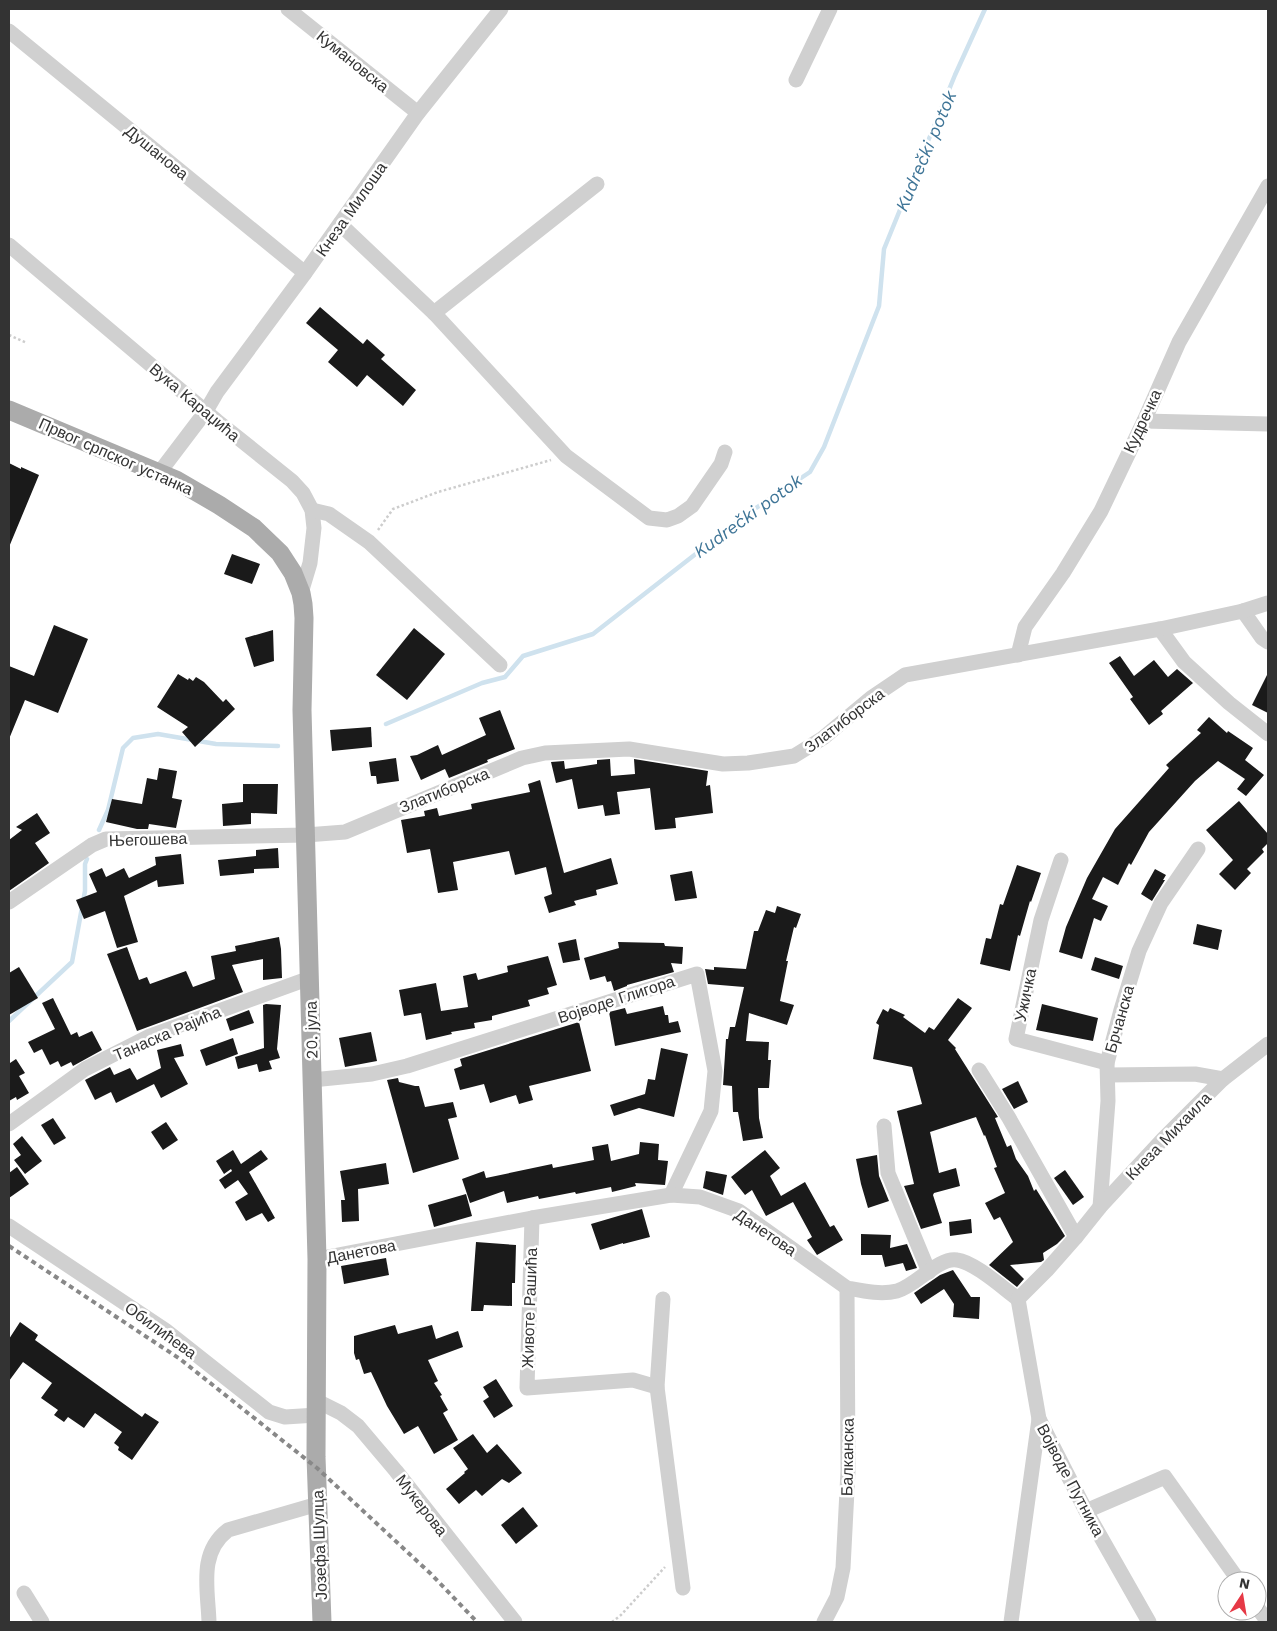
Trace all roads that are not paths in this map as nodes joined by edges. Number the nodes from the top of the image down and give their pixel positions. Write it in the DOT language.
graph roads {
  1 [pos="288,9"];
  2 [pos="501,9"];
  3 [pos="830,9"];
  4 [pos="9,31"];
  5 [pos="796,80"];
  6 [pos="418,113"];
  7 [pos="597,184"];
  8 [pos="1268,186"];
  9 [pos="340,224"];
  10 [pos="9,245"];
  11 [pos="305,273"];
  12 [pos="434,314"];
  13 [pos="9,410"];
  14 [pos="206,411"];
  15 [pos="1144,421"];
  16 [pos="1268,424"];
  17 [pos="725,452"];
  18 [pos="159,473"];
  19 [pos="312,510"];
  20 [pos="301,593"];
  21 [pos="1268,604"];
  22 [pos="1243,611"];
  23 [pos="1160,629"];
  24 [pos="1268,642"];
  25 [pos="1018,655"];
  26 [pos="500,665"];
  27 [pos="1268,734"];
  28 [pos="306,835"];
  29 [pos="1198,849"];
  30 [pos="1062,860"];
  31 [pos="9,902"];
  32 [pos="310,978"];
  33 [pos="1268,1044"];
  34 [pos="1107,1069"];
  35 [pos="979,1070"];
  36 [pos="1223,1079"];
  37 [pos="312,1080"];
  38 [pos="9,1124"];
  39 [pos="884,1126"];
  40 [pos="671,1195"];
  41 [pos="1100,1207"];
  42 [pos="532,1218"];
  43 [pos="9,1226"];
  44 [pos="1076,1237"];
  45 [pos="317,1259"];
  46 [pos="929,1272"];
  47 [pos="847,1288"];
  48 [pos="1018,1298"];
  49 [pos="663,1299"];
  50 [pos="657,1387"];
  51 [pos="317,1408"];
  52 [pos="1039,1419"];
  53 [pos="317,1468"];
  54 [pos="318,1504"];
  55 [pos="1086,1511"];
  56 [pos="1232,1571"];
  57 [pos="683,1588"];
  58 [pos="24,1593"];
  59 [pos="42,1622"];
  60 [pos="209,1622"];
  61 [pos="322,1622"];
  62 [pos="515,1622"];
  63 [pos="824,1622"];
  64 [pos="1010,1622"];
  65 [pos="1149,1622"];
  1 -- 6 [label="street, Кумановска"];
  2 -- 6 [label="street, Кнеза Милоша"];
  3 -- 5 [label="street"];
  4 -- 11 [label="street, Душанова"];
  6 -- 9 [label="street, Кнеза Милоша"];
  7 -- 12 [label="street"];
  8 -- 15 [label="street, Кудречка"];
  9 -- 11 [label="street, Кнеза Милоша"];
  9 -- 12 [label="street"];
  10 -- 14 [label="street, Вука Караџића"];
  11 -- 14 [label="street, Кнеза Милоша"];
  12 -- 17 [label="street"];
  13 -- 18 [label="main road, Првог српског устанка"];
  14 -- 18 [label="street, Кнеза Милоша"];
  14 -- 19 [label="street, Вука Караџића"];
  15 -- 16 [label="street"];
  15 -- 25 [label="street, Кудречка"];
  18 -- 20 [label="main road, Првог српског устанка"];
  19 -- 20 [label="street, Вука Караџића"];
  19 -- 26 [label="street"];
  20 -- 28 [label="main road, 20. јула"];
  21 -- 22 [label="street, Златиборска"];
  22 -- 23 [label="street, Златиборска"];
  22 -- 24 [label="street"];
  23 -- 25 [label="street, Златиборска"];
  23 -- 27 [label="street"];
  25 -- 28 [label="street, Златиборска"];
  28 -- 31 [label="street, Његошева"];
  28 -- 32 [label="main road, 20. јула"];
  29 -- 34 [label="street, Брчанска"];
  30 -- 34 [label="street, Ужичка"];
  32 -- 37 [label="main road, 20. јула"];
  32 -- 38 [label="street, Танаска Рајића"];
  33 -- 36 [label="street, Кнеза Михаила"];
  34 -- 36 [label="street"];
  34 -- 41 [label="street, Брчанска"];
  35 -- 44 [label="street"];
  36 -- 41 [label="street, Кнеза Михаила"];
  37 -- 40 [label="street, Војводе Глигора"];
  37 -- 45 [label="main road, 20. јула"];
  39 -- 46 [label="street"];
  40 -- 42 [label="street, Данетова"];
  40 -- 47 [label="street, Данетова"];
  41 -- 44 [label="street, Кнеза Михаила"];
  42 -- 45 [label="street, Данетова"];
  42 -- 50 [label="street, Животе Рашића"];
  43 -- 51 [label="street, Обилићева"];
  44 -- 48 [label="street"];
  45 -- 51 [label="main road, 20. јула"];
  46 -- 47 [label="street, Данетова"];
  46 -- 48 [label="street, Данетова"];
  47 -- 63 [label="street, Балканска"];
  48 -- 52 [label="street, Војводе Путника"];
  49 -- 50 [label="street"];
  50 -- 57 [label="street"];
  51 -- 53 [label="main road, 20. јула"];
  51 -- 62 [label="street, Мукерова"];
  52 -- 55 [label="street, Војводе Путника"];
  52 -- 64 [label="street"];
  53 -- 54 [label="main road, Јозефа Шулца"];
  54 -- 60 [label="street"];
  54 -- 61 [label="main road, Јозефа Шулца"];
  55 -- 56 [label="street"];
  55 -- 65 [label="street, Војводе Путника"];
  58 -- 59 [label="street"];
}
